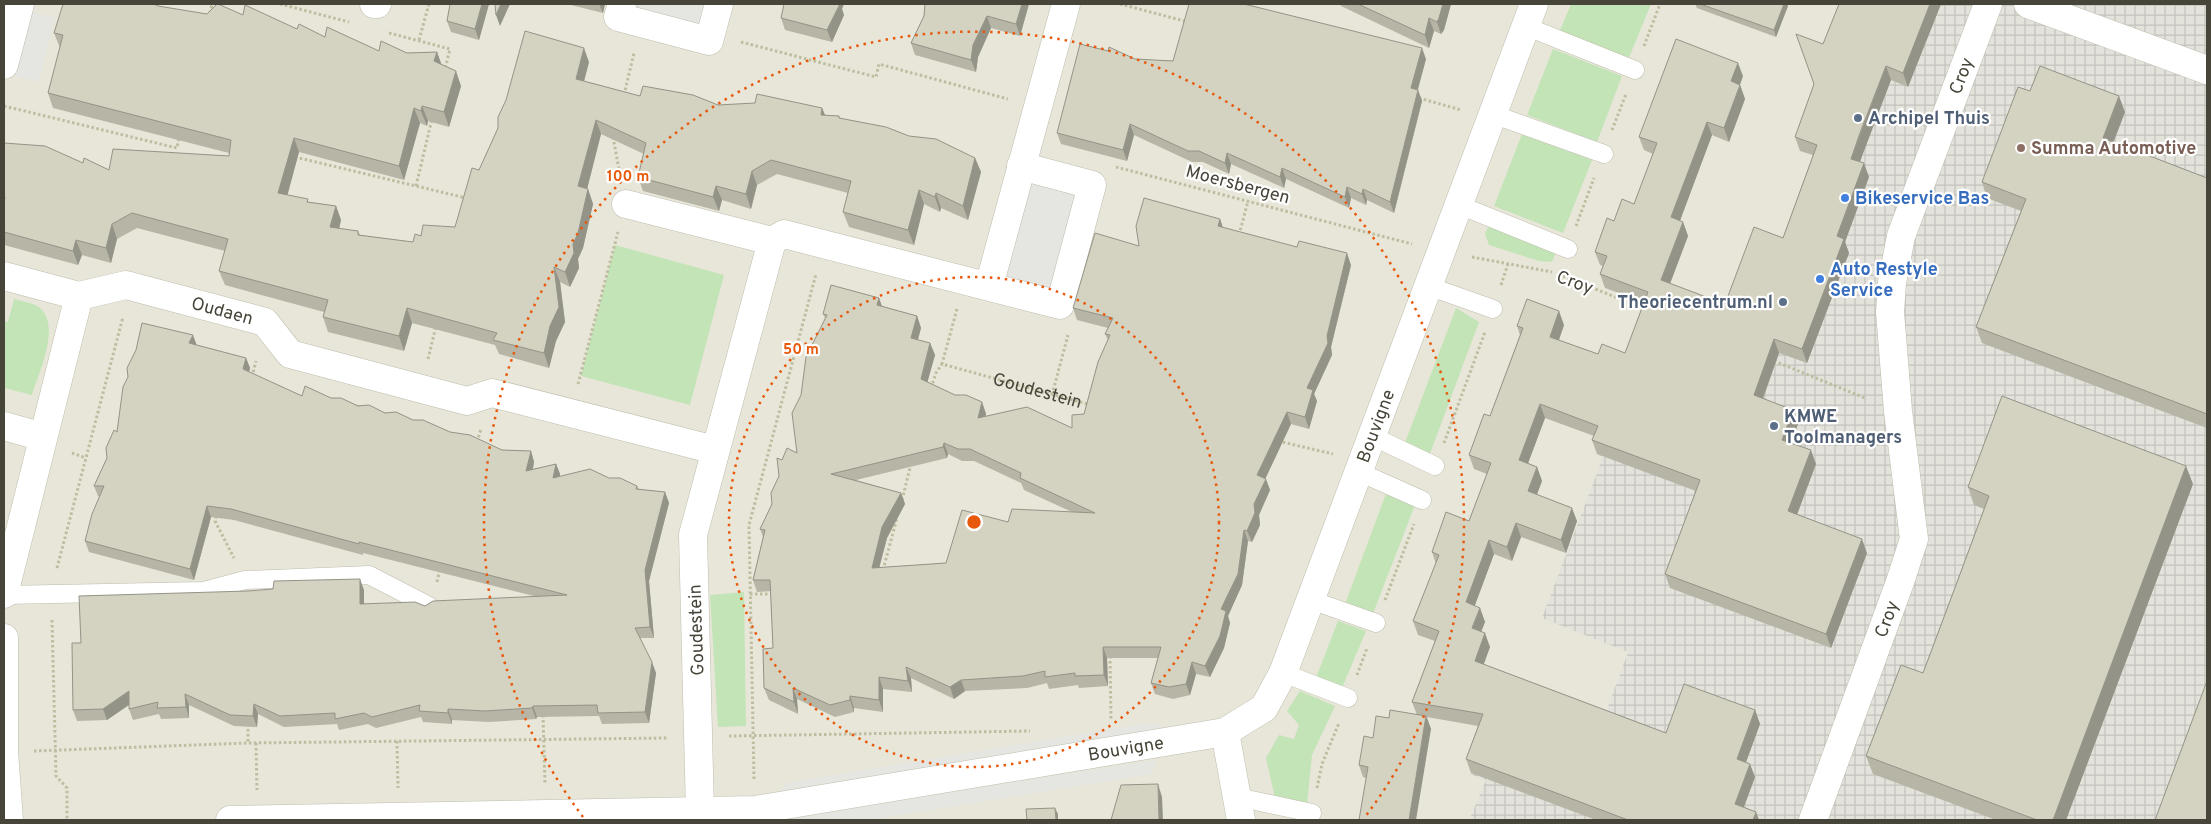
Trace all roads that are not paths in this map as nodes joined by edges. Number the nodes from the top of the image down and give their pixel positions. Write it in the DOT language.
graph roads {
  1 [pos="20,4"];
  2 [pos="622,4"];
  3 [pos="719,4"];
  4 [pos="1066,4"];
  5 [pos="1988,4"];
  6 [pos="2028,4"];
  7 [pos="1530,15"];
  8 [pos="4,65"];
  9 [pos="1635,70"];
  10 [pos="2207,70"];
  11 [pos="1492,116"];
  12 [pos="1604,154"];
  13 [pos="1022,166"];
  14 [pos="626,204"];
  15 [pos="1459,205"];
  16 [pos="772,241"];
  17 [pos="1568,249"];
  18 [pos="4,276"];
  19 [pos="977,283"];
  20 [pos="1428,286"];
  21 [pos="79,296"];
  22 [pos="1493,309"];
  23 [pos="4,426"];
  24 [pos="1372,436"];
  25 [pos="43,437"];
  26 [pos="715,450"];
  27 [pos="1435,466"];
  28 [pos="1361,467"];
  29 [pos="1422,500"];
  30 [pos="4,588"];
  31 [pos="1311,600"];
  32 [pos="429,606"];
  33 [pos="1376,623"];
  34 [pos="4,638"];
  35 [pos="1284,673"];
  36 [pos="1348,698"];
  37 [pos="1225,732"];
  38 [pos="4,751"];
  39 [pos="1239,809"];
  40 [pos="700,812"];
  41 [pos="1312,813"];
  42 [pos="9,820"];
  43 [pos="230,820"];
  44 [pos="247,820"];
  45 [pos="1812,820"];
  1 -- 8 [label="street"];
  2 -- 3 [label="street"];
  4 -- 13 [label="street"];
  5 -- 45 [label="street, Croy"];
  6 -- 10 [label="street"];
  7 -- 9 [label="lane"];
  7 -- 11 [label="street, Bouvigne"];
  11 -- 12 [label="lane"];
  11 -- 15 [label="street, Bouvigne"];
  13 -- 19 [label="street"];
  13 -- 19 [label="street"];
  14 -- 16 [label="street"];
  15 -- 17 [label="lane"];
  15 -- 20 [label="street, Bouvigne"];
  16 -- 19 [label="street"];
  16 -- 26 [label="street, Goudestein"];
  18 -- 21 [label="street, Oudaen"];
  20 -- 22 [label="lane"];
  20 -- 24 [label="street, Bouvigne"];
  21 -- 25 [label="street"];
  21 -- 26 [label="street, Oudaen"];
  23 -- 25 [label="street"];
  24 -- 27 [label="lane"];
  24 -- 28 [label="street, Bouvigne"];
  25 -- 30 [label="street"];
  26 -- 40 [label="street, Goudestein"];
  28 -- 29 [label="lane"];
  28 -- 31 [label="street, Bouvigne"];
  30 -- 32 [label="lane"];
  31 -- 33 [label="lane"];
  31 -- 35 [label="street, Bouvigne"];
  34 -- 38 [label="street"];
  35 -- 36 [label="lane"];
  35 -- 37 [label="street, Bouvigne"];
  37 -- 39 [label="street"];
  37 -- 40 [label="street, Bouvigne"];
  38 -- 42 [label="street"];
  39 -- 41 [label="lane"];
  40 -- 44 [label="street, Bouvigne"];
  43 -- 44 [label="street, Bouvigne"];
}
